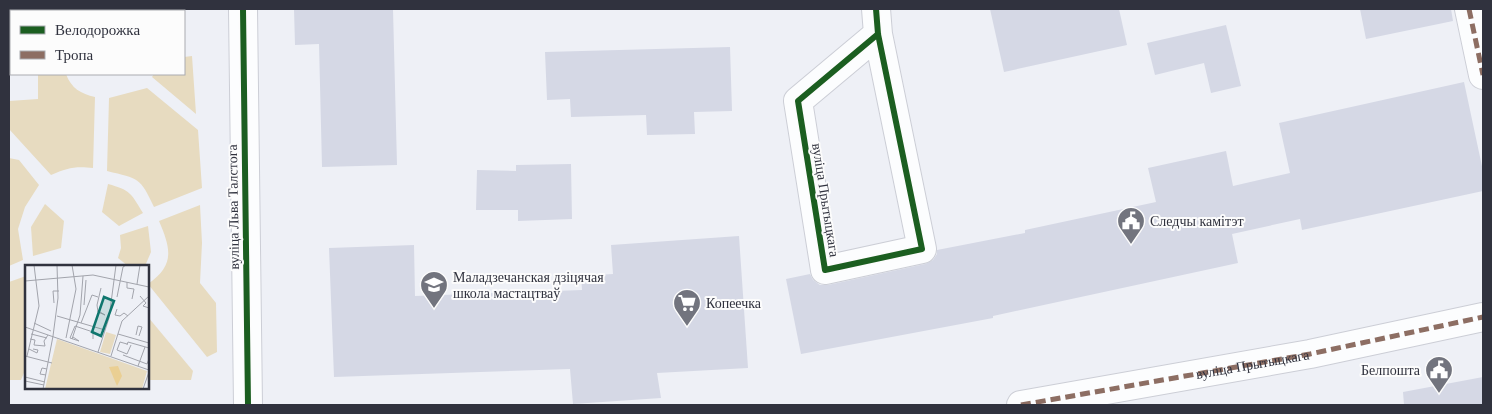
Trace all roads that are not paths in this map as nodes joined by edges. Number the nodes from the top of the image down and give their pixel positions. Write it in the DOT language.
graph roads {
  1 [pos="243,9"];
  2 [pos="1469,9"];
  3 [pos="877,22"];
  4 [pos="1483,75"];
  5 [pos="1483,318"];
  6 [pos="248,405"];
  7 [pos="1021,405"];
  1 -- 6 [label="street, вуліца Льва Талстога"];
  2 -- 4 [label="street"];
  3 -- 3 [label="street, вуліца Прытыцкага"];
  5 -- 7 [label="street, вуліца Прытыцкага"];
}
